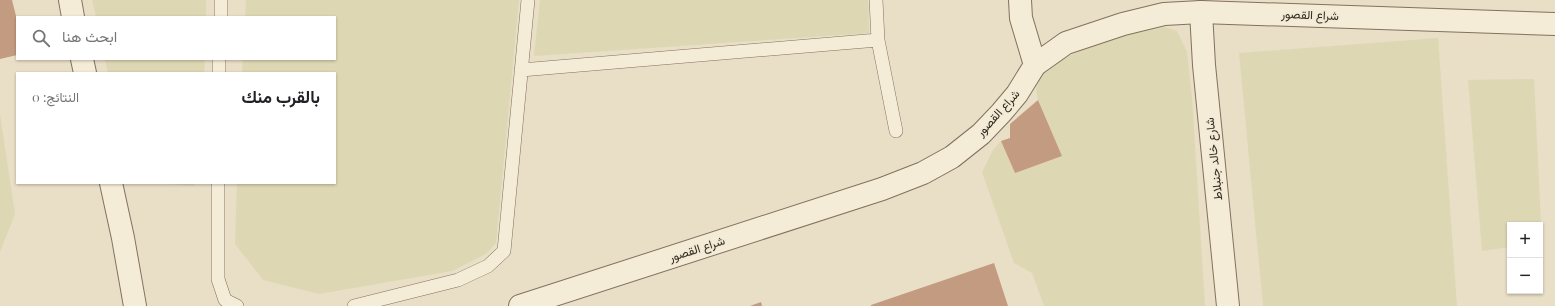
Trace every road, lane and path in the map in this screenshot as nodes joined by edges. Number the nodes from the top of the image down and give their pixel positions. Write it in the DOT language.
graph roads {
  1 [pos="70,0"];
  2 [pos="221,0"];
  3 [pos="528,0"];
  4 [pos="876,0"];
  5 [pos="1020,0"];
  6 [pos="1201,12"];
  7 [pos="74,16"];
  8 [pos="221,16"];
  9 [pos="1555,24"];
  10 [pos="878,40"];
  11 [pos="82,60"];
  12 [pos="219,60"];
  13 [pos="1035,65"];
  14 [pos="521,70"];
  15 [pos="85,72"];
  16 [pos="219,72"];
  17 [pos="896,131"];
  18 [pos="110,184"];
  19 [pos="218,184"];
  20 [pos="549,302"];
  21 [pos="135,306"];
  22 [pos="237,306"];
  23 [pos="354,306"];
  24 [pos="520,306"];
  25 [pos="1228,306"];
  1 -- 7 [label="street"];
  2 -- 8 [label="lane"];
  3 -- 14 [label="lane"];
  4 -- 10 [label="lane"];
  5 -- 13 [label="street"];
  6 -- 9 [label="street, شراع القصور"];
  6 -- 13 [label="street, شراع القصور"];
  6 -- 25 [label="street, شارع خالد جنبلاط"];
  10 -- 14 [label="lane"];
  10 -- 17 [label="lane"];
  11 -- 15 [label="street"];
  12 -- 16 [label="lane"];
  13 -- 20 [label="street, شراع القصور"];
  14 -- 23 [label="lane"];
  18 -- 21 [label="street"];
  19 -- 22 [label="lane"];
  20 -- 24 [label="street, شراع القصور"];
}
